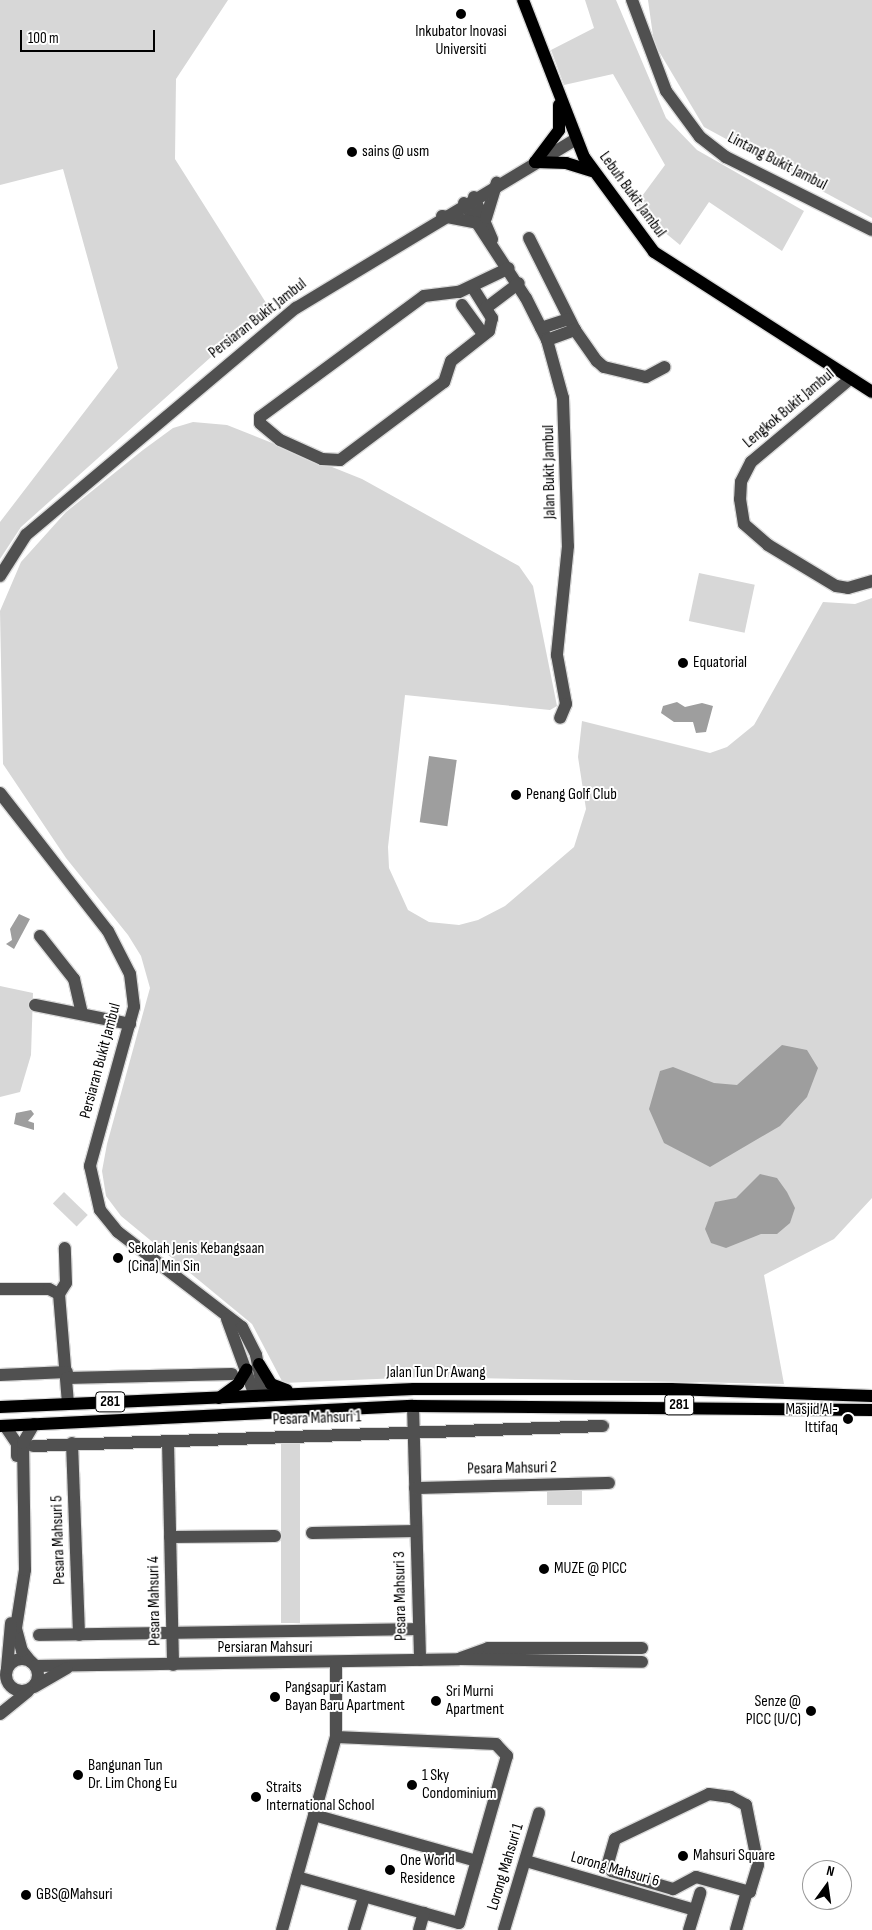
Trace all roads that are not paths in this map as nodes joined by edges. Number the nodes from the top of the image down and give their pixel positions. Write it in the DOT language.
graph roads {
  1 [pos="523,0"];
  2 [pos="632,0"];
  3 [pos="558,100"];
  4 [pos="576,139"];
  5 [pos="535,162"];
  6 [pos="592,171"];
  7 [pos="497,183"];
  8 [pos="469,200"];
  9 [pos="442,216"];
  10 [pos="482,221"];
  11 [pos="872,230"];
  12 [pos="529,238"];
  13 [pos="509,268"];
  14 [pos="519,283"];
  15 [pos="472,288"];
  16 [pos="462,305"];
  17 [pos="486,308"];
  18 [pos="572,324"];
  19 [pos="541,328"];
  20 [pos="483,334"];
  21 [pos="547,340"];
  22 [pos="664,367"];
  23 [pos="850,379"];
  24 [pos="872,392"];
  25 [pos="0,576"];
  26 [pos="872,580"];
  27 [pos="560,718"];
  28 [pos="1,797"];
  29 [pos="0,812"];
  30 [pos="21,824"];
  31 [pos="40,936"];
  32 [pos="35,1005"];
  33 [pos="82,1014"];
  34 [pos="130,1024"];
  35 [pos="65,1248"];
  36 [pos="0,1289"];
  37 [pos="59,1294"];
  38 [pos="253,1367"];
  39 [pos="232,1374"];
  40 [pos="0,1375"];
  41 [pos="67,1375"];
  42 [pos="292,1392"];
  43 [pos="872,1396"];
  44 [pos="219,1398"];
  45 [pos="259,1398"];
  46 [pos="68,1404"];
  47 [pos="413,1406"];
  48 [pos="0,1407"];
  49 [pos="872,1410"];
  50 [pos="283,1412"];
  51 [pos="241,1413"];
  52 [pos="34,1424"];
  53 [pos="2,1426"];
  54 [pos="603,1426"];
  55 [pos="414,1431"];
  56 [pos="168,1442"];
  57 [pos="72,1443"];
  58 [pos="24,1444"];
  59 [pos="609,1483"];
  60 [pos="416,1488"];
  61 [pos="416,1530"];
  62 [pos="312,1534"];
  63 [pos="275,1536"];
  64 [pos="170,1537"];
  65 [pos="13,1628"];
  66 [pos="417,1629"];
  67 [pos="172,1632"];
  68 [pos="38,1635"];
  69 [pos="79,1635"];
  70 [pos="642,1648"];
  71 [pos="459,1659"];
  72 [pos="420,1660"];
  73 [pos="642,1662"];
  74 [pos="33,1664"];
  75 [pos="336,1664"];
  76 [pos="173,1665"];
  77 [pos="71,1666"];
  78 [pos="7,1674"];
  79 [pos="32,1688"];
  80 [pos="0,1695"];
  81 [pos="0,1714"];
  82 [pos="336,1737"];
  83 [pos="540,1813"];
  84 [pos="314,1815"];
  85 [pos="477,1861"];
  86 [pos="526,1861"];
  87 [pos="297,1877"];
  88 [pos="747,1891"];
  89 [pos="700,1893"];
  90 [pos="364,1897"];
  91 [pos="695,1910"];
  92 [pos="424,1913"];
  93 [pos="282,1930"];
  94 [pos="354,1930"];
  95 [pos="419,1930"];
  96 [pos="504,1930"];
  97 [pos="689,1930"];
  98 [pos="736,1930"];
  1 -- 3 [label="main road, Lebuh Bukit Jambul"];
  2 -- 11 [label="street, Lintang Bukit Jambul"];
  3 -- 4 [label="main road, Lebuh Bukit Jambul"];
  3 -- 5 [label="main road"];
  4 -- 5 [label="street, Persiaran Bukit Jambul"];
  4 -- 6 [label="main road, Lebuh Bukit Jambul"];
  5 -- 6 [label="main road"];
  5 -- 7 [label="street, Persiaran Bukit Jambul"];
  6 -- 23 [label="main road, Lebuh Bukit Jambul"];
  7 -- 8 [label="street, Persiaran Bukit Jambul"];
  7 -- 10 [label="street"];
  8 -- 9 [label="street, Persiaran Bukit Jambul"];
  8 -- 10 [label="street, Jalan Bukit Jambul"];
  9 -- 10 [label="street"];
  9 -- 25 [label="street, Persiaran Bukit Jambul"];
  10 -- 13 [label="street, Jalan Bukit Jambul"];
  12 -- 18 [label="street"];
  13 -- 14 [label="street, Jalan Bukit Jambul"];
  13 -- 15 [label="street"];
  14 -- 17 [label="street"];
  14 -- 19 [label="street, Jalan Bukit Jambul"];
  15 -- 17 [label="street"];
  15 -- 20 [label="street"];
  16 -- 20 [label="street"];
  17 -- 20 [label="street"];
  18 -- 19 [label="street"];
  18 -- 21 [label="street"];
  18 -- 22 [label="street"];
  19 -- 21 [label="street, Jalan Bukit Jambul"];
  21 -- 27 [label="street, Jalan Bukit Jambul"];
  23 -- 24 [label="main road, Lebuh Bukit Jambul"];
  23 -- 26 [label="street, Lengkok Bukit Jambul"];
  28 -- 30 [label="street, Persiaran Bukit Jambul"];
  29 -- 30 [label="street"];
  30 -- 34 [label="street, Persiaran Bukit Jambul"];
  31 -- 33 [label="street"];
  32 -- 33 [label="street"];
  33 -- 34 [label="street"];
  34 -- 38 [label="street, Persiaran Bukit Jambul"];
  35 -- 37 [label="street"];
  36 -- 37 [label="street"];
  37 -- 41 [label="street"];
  38 -- 42 [label="main road"];
  38 -- 44 [label="main road"];
  38 -- 45 [label="street, Persiaran Bukit Jambul"];
  39 -- 41 [label="street"];
  40 -- 41 [label="street"];
  41 -- 46 [label="street"];
  42 -- 43 [label="main road, Jalan Tun Dr Awang / 281"];
  42 -- 45 [label="main road, Jalan Tun Dr Awang / 281"];
  44 -- 45 [label="main road, Jalan Tun Dr Awang / 281"];
  44 -- 46 [label="main road, Jalan Tun Dr Awang / 281"];
  45 -- 50 [label="main road"];
  45 -- 51 [label="main road"];
  46 -- 48 [label="main road, Jalan Tun Dr Awang / 281"];
  47 -- 49 [label="main road, Jalan Tun Dr Awang / 281"];
  47 -- 50 [label="main road, Jalan Tun Dr Awang / 281"];
  47 -- 55 [label="street, Pesara Mahsuri 3"];
  50 -- 51 [label="main road, Jalan Tun Dr Awang / 281"];
  51 -- 52 [label="main road, Jalan Tun Dr Awang / 281"];
  52 -- 53 [label="main road, Jalan Tun Dr Awang / 281"];
  52 -- 58 [label="street"];
  53 -- 58 [label="street"];
  54 -- 55 [label="street, Pesara Mahsuri 1"];
  55 -- 56 [label="street, Pesara Mahsuri 1"];
  55 -- 60 [label="street, Pesara Mahsuri 3"];
  56 -- 57 [label="street, Pesara Mahsuri 1"];
  56 -- 64 [label="street, Pesara Mahsuri 4"];
  57 -- 58 [label="street, Pesara Mahsuri 1"];
  57 -- 69 [label="street, Pesara Mahsuri 5"];
  58 -- 65 [label="street"];
  59 -- 60 [label="street, Pesara Mahsuri 2"];
  60 -- 61 [label="street, Pesara Mahsuri 3"];
  61 -- 62 [label="street, Pesara Mahsuri 3"];
  61 -- 66 [label="street, Pesara Mahsuri 3"];
  63 -- 64 [label="street, Pesara Mahsuri 4"];
  64 -- 67 [label="street, Pesara Mahsuri 4"];
  65 -- 74 [label="street"];
  65 -- 78 [label="street"];
  66 -- 67 [label="street"];
  66 -- 72 [label="street, Pesara Mahsuri 3"];
  67 -- 69 [label="street"];
  67 -- 76 [label="street, Pesara Mahsuri 4"];
  68 -- 69 [label="street"];
  70 -- 71 [label="street, Persiaran Mahsuri"];
  71 -- 72 [label="street, Persiaran Mahsuri"];
  71 -- 73 [label="street, Persiaran Mahsuri"];
  72 -- 75 [label="street, Persiaran Mahsuri"];
  74 -- 77 [label="street, Persiaran Mahsuri"];
  74 -- 78 [label="street"];
  74 -- 79 [label="street"];
  75 -- 76 [label="street, Persiaran Mahsuri"];
  75 -- 82 [label="street"];
  76 -- 77 [label="street, Persiaran Mahsuri"];
  77 -- 79 [label="street, Persiaran Mahsuri"];
  78 -- 79 [label="street"];
  78 -- 80 [label="street"];
  79 -- 81 [label="street, Persiaran Mahsuri"];
  82 -- 84 [label="street"];
  82 -- 85 [label="street"];
  83 -- 86 [label="street, Lorong Mahsuri 1"];
  84 -- 85 [label="street"];
  84 -- 87 [label="street"];
  85 -- 92 [label="street"];
  86 -- 91 [label="street, Lorong Mahsuri 6"];
  86 -- 96 [label="street, Lorong Mahsuri 1"];
  87 -- 90 [label="street"];
  87 -- 93 [label="street"];
  88 -- 88 [label="street"];
  88 -- 98 [label="street"];
  89 -- 91 [label="street"];
  90 -- 92 [label="street"];
  90 -- 94 [label="street"];
  91 -- 97 [label="street"];
  92 -- 95 [label="street"];
}
